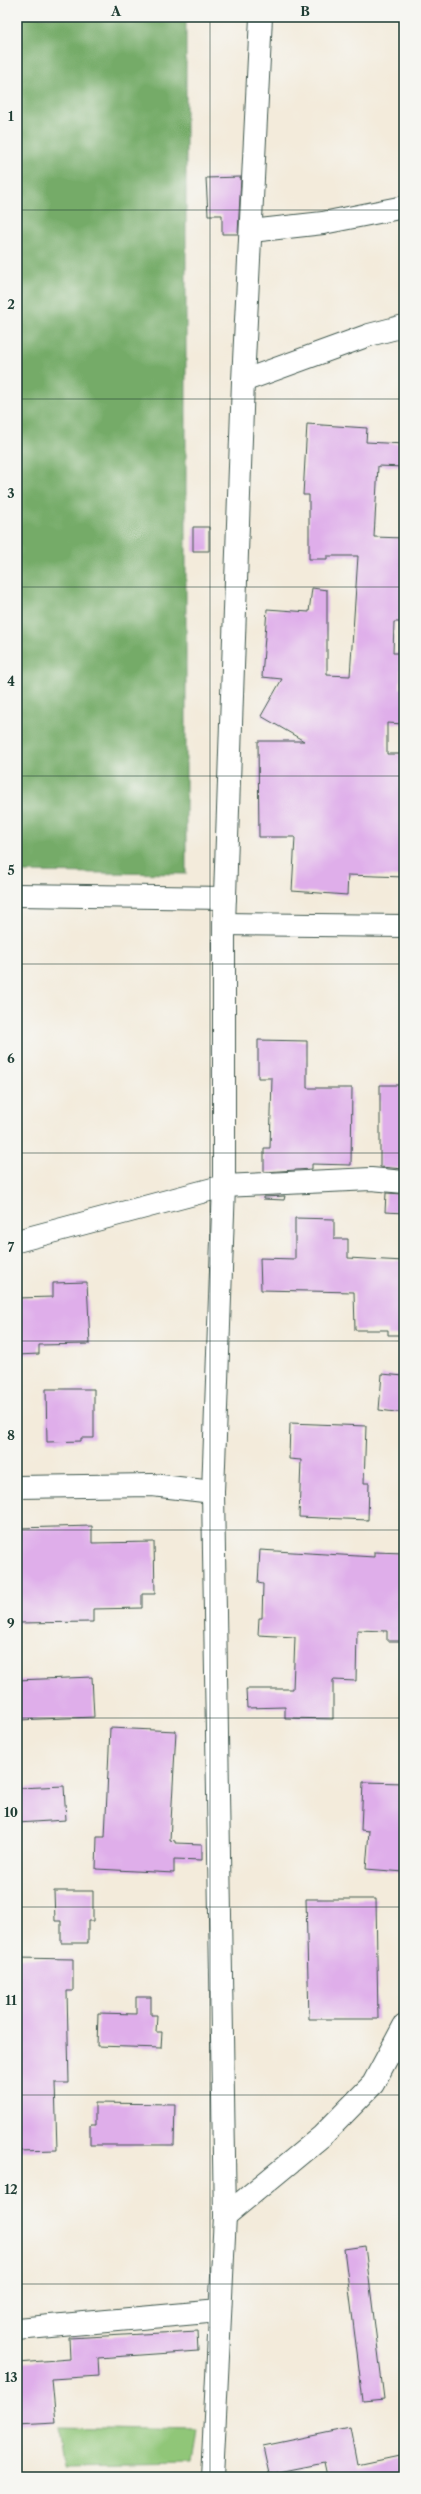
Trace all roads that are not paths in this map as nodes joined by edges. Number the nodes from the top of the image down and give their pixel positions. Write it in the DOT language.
graph roads {
  1 [pos="261,17"];
  2 [pos="404,207"];
  3 [pos="251,231"];
  4 [pos="404,326"];
  5 [pos="243,381"];
  6 [pos="17,895"];
  7 [pos="225,898"];
  8 [pos="224,924"];
  9 [pos="404,926"];
  10 [pos="404,1182"];
  11 [pos="224,1186"];
  12 [pos="17,1241"];
  13 [pos="17,1487"];
  14 [pos="213,1492"];
  15 [pos="404,2026"];
  16 [pos="225,2216"];
  17 [pos="219,2311"];
  18 [pos="17,2329"];
  19 [pos="212,2477"];
  1 -- 3 [label="main road"];
  2 -- 3 [label="main road"];
  3 -- 5 [label="main road"];
  4 -- 5 [label="main road"];
  5 -- 7 [label="main road"];
  6 -- 7 [label="main road"];
  7 -- 8 [label="main road"];
  8 -- 9 [label="main road"];
  8 -- 11 [label="main road"];
  10 -- 11 [label="main road"];
  11 -- 12 [label="main road"];
  11 -- 14 [label="main road"];
  13 -- 14 [label="main road"];
  14 -- 16 [label="main road"];
  15 -- 16 [label="main road"];
  16 -- 17 [label="main road"];
  17 -- 18 [label="main road"];
  17 -- 19 [label="main road"];
}
